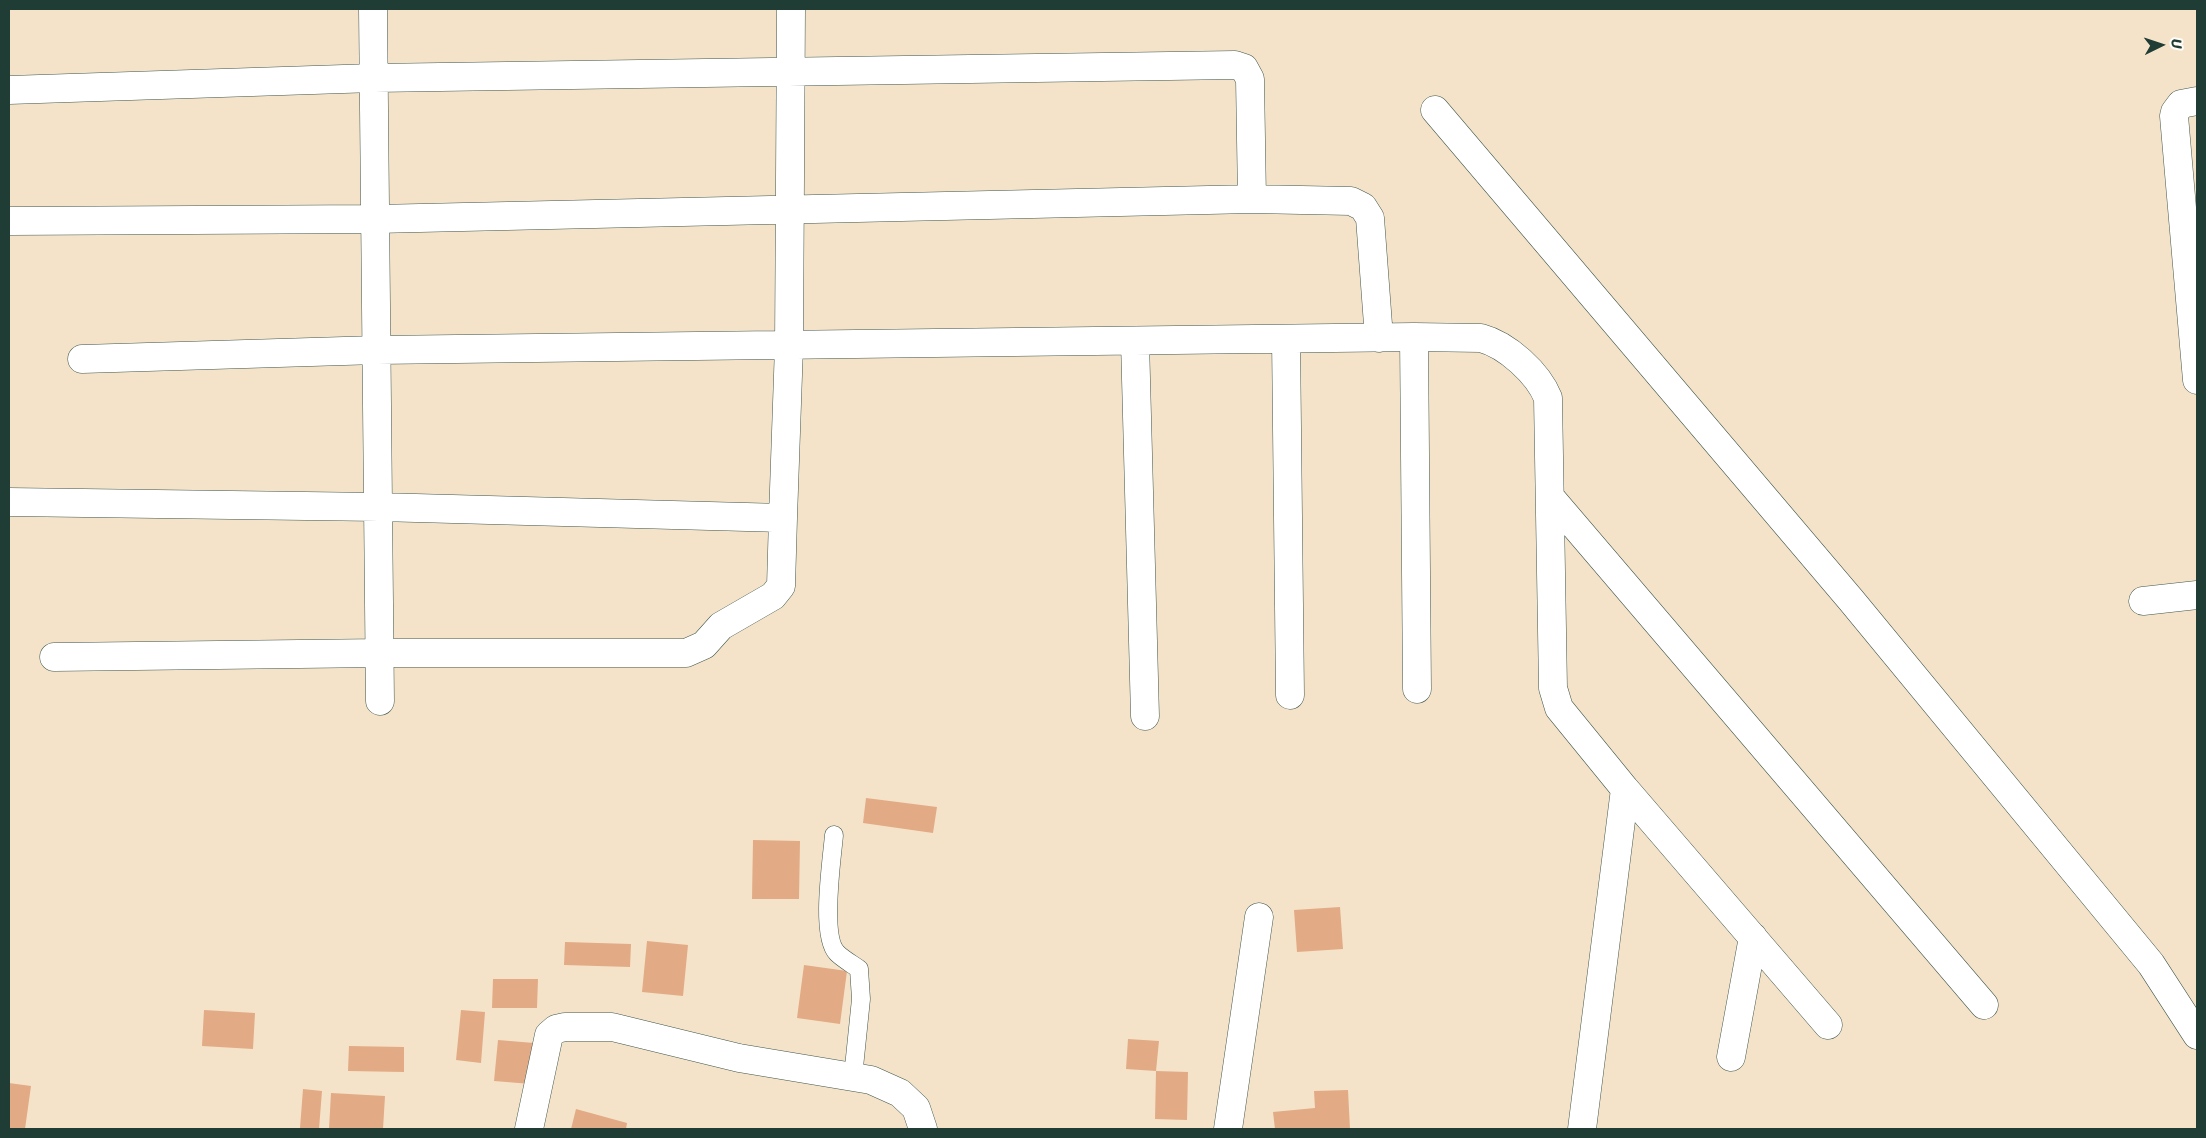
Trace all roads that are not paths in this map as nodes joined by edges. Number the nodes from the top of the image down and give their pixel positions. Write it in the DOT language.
graph roads {
  1 [pos="373,9"];
  2 [pos="791,9"];
  3 [pos="790,71"];
  4 [pos="374,78"];
  5 [pos="9,90"];
  6 [pos="2197,101"];
  7 [pos="1435,110"];
  8 [pos="1252,199"];
  9 [pos="790,210"];
  10 [pos="376,220"];
  11 [pos="9,221"];
  12 [pos="1414,337"];
  13 [pos="1379,338"];
  14 [pos="1286,339"];
  15 [pos="1136,341"];
  16 [pos="789,346"];
  17 [pos="377,350"];
  18 [pos="82,358"];
  19 [pos="2197,380"];
  20 [pos="1551,498"];
  21 [pos="9,502"];
  22 [pos="379,507"];
  23 [pos="783,518"];
  24 [pos="2197,596"];
  25 [pos="2143,601"];
  26 [pos="381,653"];
  27 [pos="54,657"];
  28 [pos="1417,689"];
  29 [pos="1290,695"];
  30 [pos="380,701"];
  31 [pos="1145,716"];
  32 [pos="1625,789"];
  33 [pos="834,835"];
  34 [pos="1259,917"];
  35 [pos="1753,937"];
  36 [pos="1984,1005"];
  37 [pos="1828,1025"];
  38 [pos="2197,1035"];
  39 [pos="1731,1057"];
  40 [pos="853,1076"];
  41 [pos="529,1129"];
  42 [pos="923,1129"];
  43 [pos="1228,1129"];
  44 [pos="1582,1129"];
  1 -- 4 [label="street"];
  2 -- 3 [label="street"];
  3 -- 4 [label="street"];
  3 -- 8 [label="street"];
  3 -- 9 [label="street"];
  4 -- 5 [label="street"];
  4 -- 10 [label="street"];
  6 -- 19 [label="street"];
  7 -- 38 [label="street"];
  8 -- 9 [label="street"];
  8 -- 13 [label="street"];
  9 -- 10 [label="street"];
  9 -- 16 [label="street"];
  10 -- 11 [label="street"];
  10 -- 17 [label="street"];
  12 -- 13 [label="street"];
  12 -- 20 [label="street"];
  12 -- 28 [label="street"];
  13 -- 14 [label="street"];
  14 -- 15 [label="street"];
  14 -- 29 [label="street"];
  15 -- 16 [label="street"];
  15 -- 31 [label="street"];
  16 -- 17 [label="street"];
  16 -- 23 [label="street"];
  17 -- 18 [label="street"];
  17 -- 22 [label="street"];
  20 -- 32 [label="street"];
  20 -- 36 [label="street"];
  21 -- 22 [label="street"];
  22 -- 23 [label="street"];
  22 -- 26 [label="street"];
  23 -- 26 [label="street"];
  24 -- 25 [label="street"];
  26 -- 27 [label="street"];
  26 -- 30 [label="street"];
  32 -- 35 [label="street"];
  32 -- 44 [label="street"];
  33 -- 40 [label="lane"];
  34 -- 43 [label="street"];
  35 -- 37 [label="street"];
  35 -- 39 [label="street"];
  40 -- 41 [label="street"];
  40 -- 42 [label="street"];
}
